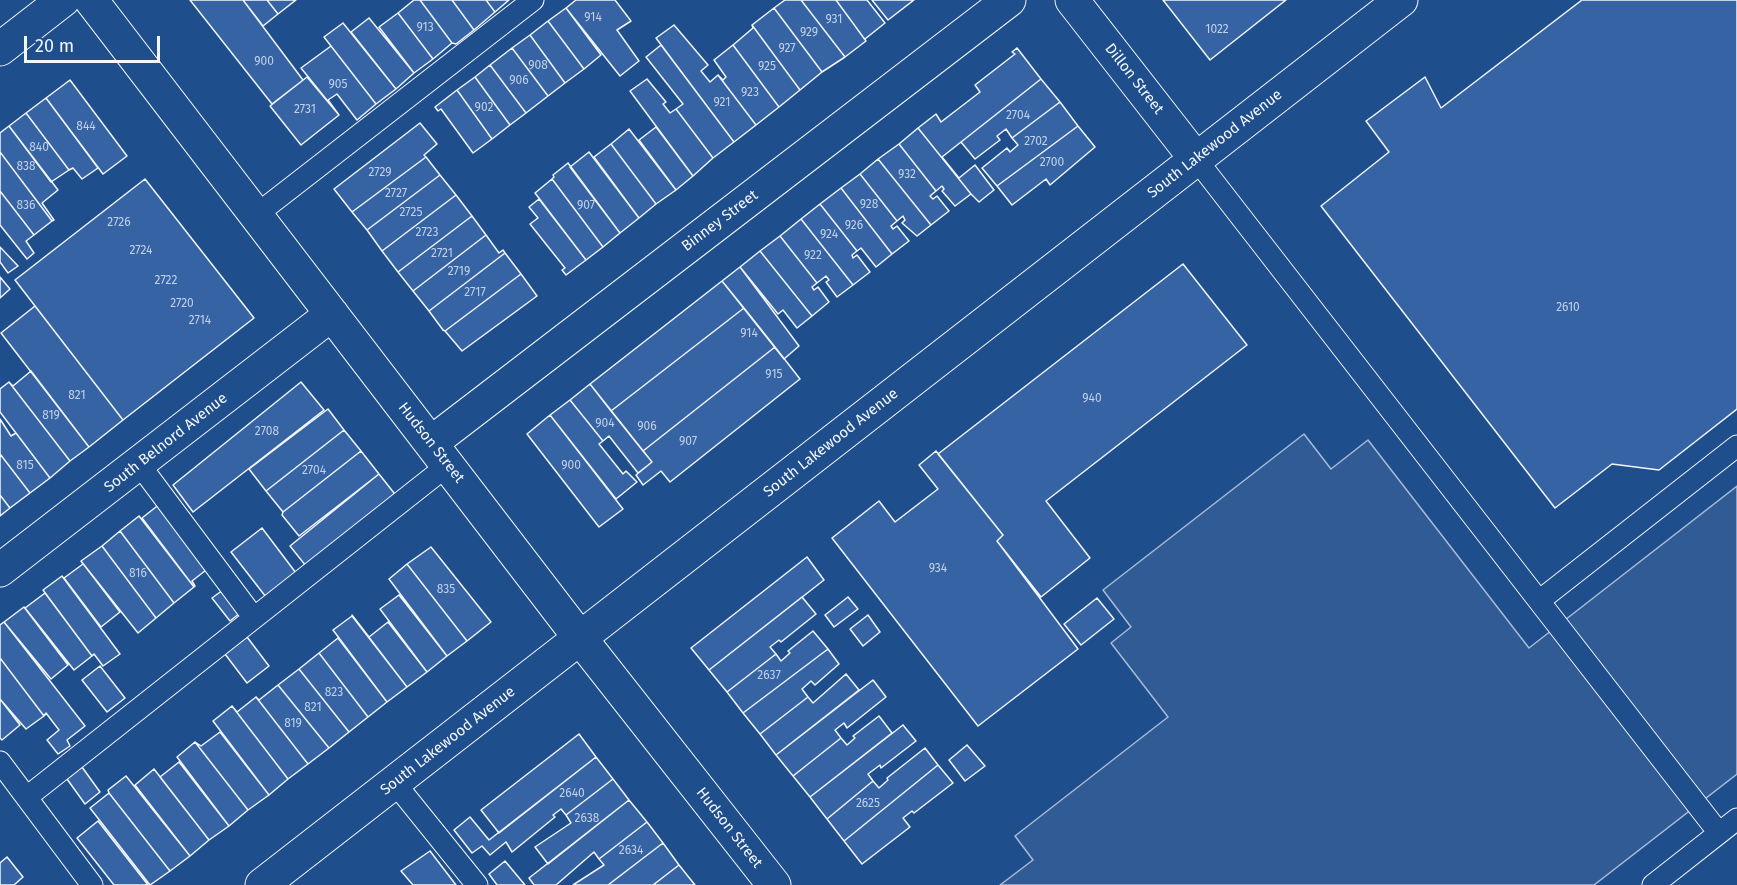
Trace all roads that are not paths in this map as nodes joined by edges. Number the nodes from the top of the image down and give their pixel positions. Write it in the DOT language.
graph roads {
  1 [pos="63,0"];
  2 [pos="91,0"];
  3 [pos="533,0"];
  4 [pos="1009,0"];
  5 [pos="1072,0"];
  6 [pos="1401,0"];
  7 [pos="0,49"];
  8 [pos="1196,159"];
  9 [pos="255,215"];
  10 [pos="333,314"];
  11 [pos="1737,446"];
  12 [pos="439,454"];
  13 [pos="139,464"];
  14 [pos="2,564"];
  15 [pos="1539,601"];
  16 [pos="254,618"];
  17 [pos="580,638"];
  18 [pos="0,762"];
  19 [pos="394,782"];
  20 [pos="27,797"];
  21 [pos="1737,819"];
  22 [pos="1719,833"];
  23 [pos="92,885"];
  24 [pos="262,885"];
  25 [pos="477,885"];
  26 [pos="774,885"];
  27 [pos="1653,885"];
  1 -- 7 [label="street"];
  2 -- 9 [label="street, Hudson Street"];
  3 -- 9 [label="lane"];
  4 -- 12 [label="street, Binney Street"];
  5 -- 8 [label="street, Dillon Street"];
  6 -- 8 [label="street, South Lakewood Avenue"];
  8 -- 15 [label="lane"];
  8 -- 17 [label="street, South Lakewood Avenue"];
  9 -- 10 [label="street, Hudson Street"];
  10 -- 12 [label="street, Hudson Street"];
  10 -- 13 [label="street, South Belnord Avenue"];
  11 -- 15 [label="lane"];
  12 -- 16 [label="lane"];
  12 -- 17 [label="street, Hudson Street"];
  13 -- 14 [label="street, South Belnord Avenue"];
  13 -- 16 [label="lane"];
  15 -- 22 [label="lane"];
  16 -- 20 [label="lane"];
  17 -- 19 [label="street, South Lakewood Avenue"];
  17 -- 26 [label="street, Hudson Street"];
  18 -- 20 [label="lane"];
  19 -- 24 [label="street, South Lakewood Avenue"];
  19 -- 25 [label="lane"];
  20 -- 23 [label="lane"];
  21 -- 22 [label="lane"];
  22 -- 27 [label="lane"];
}
